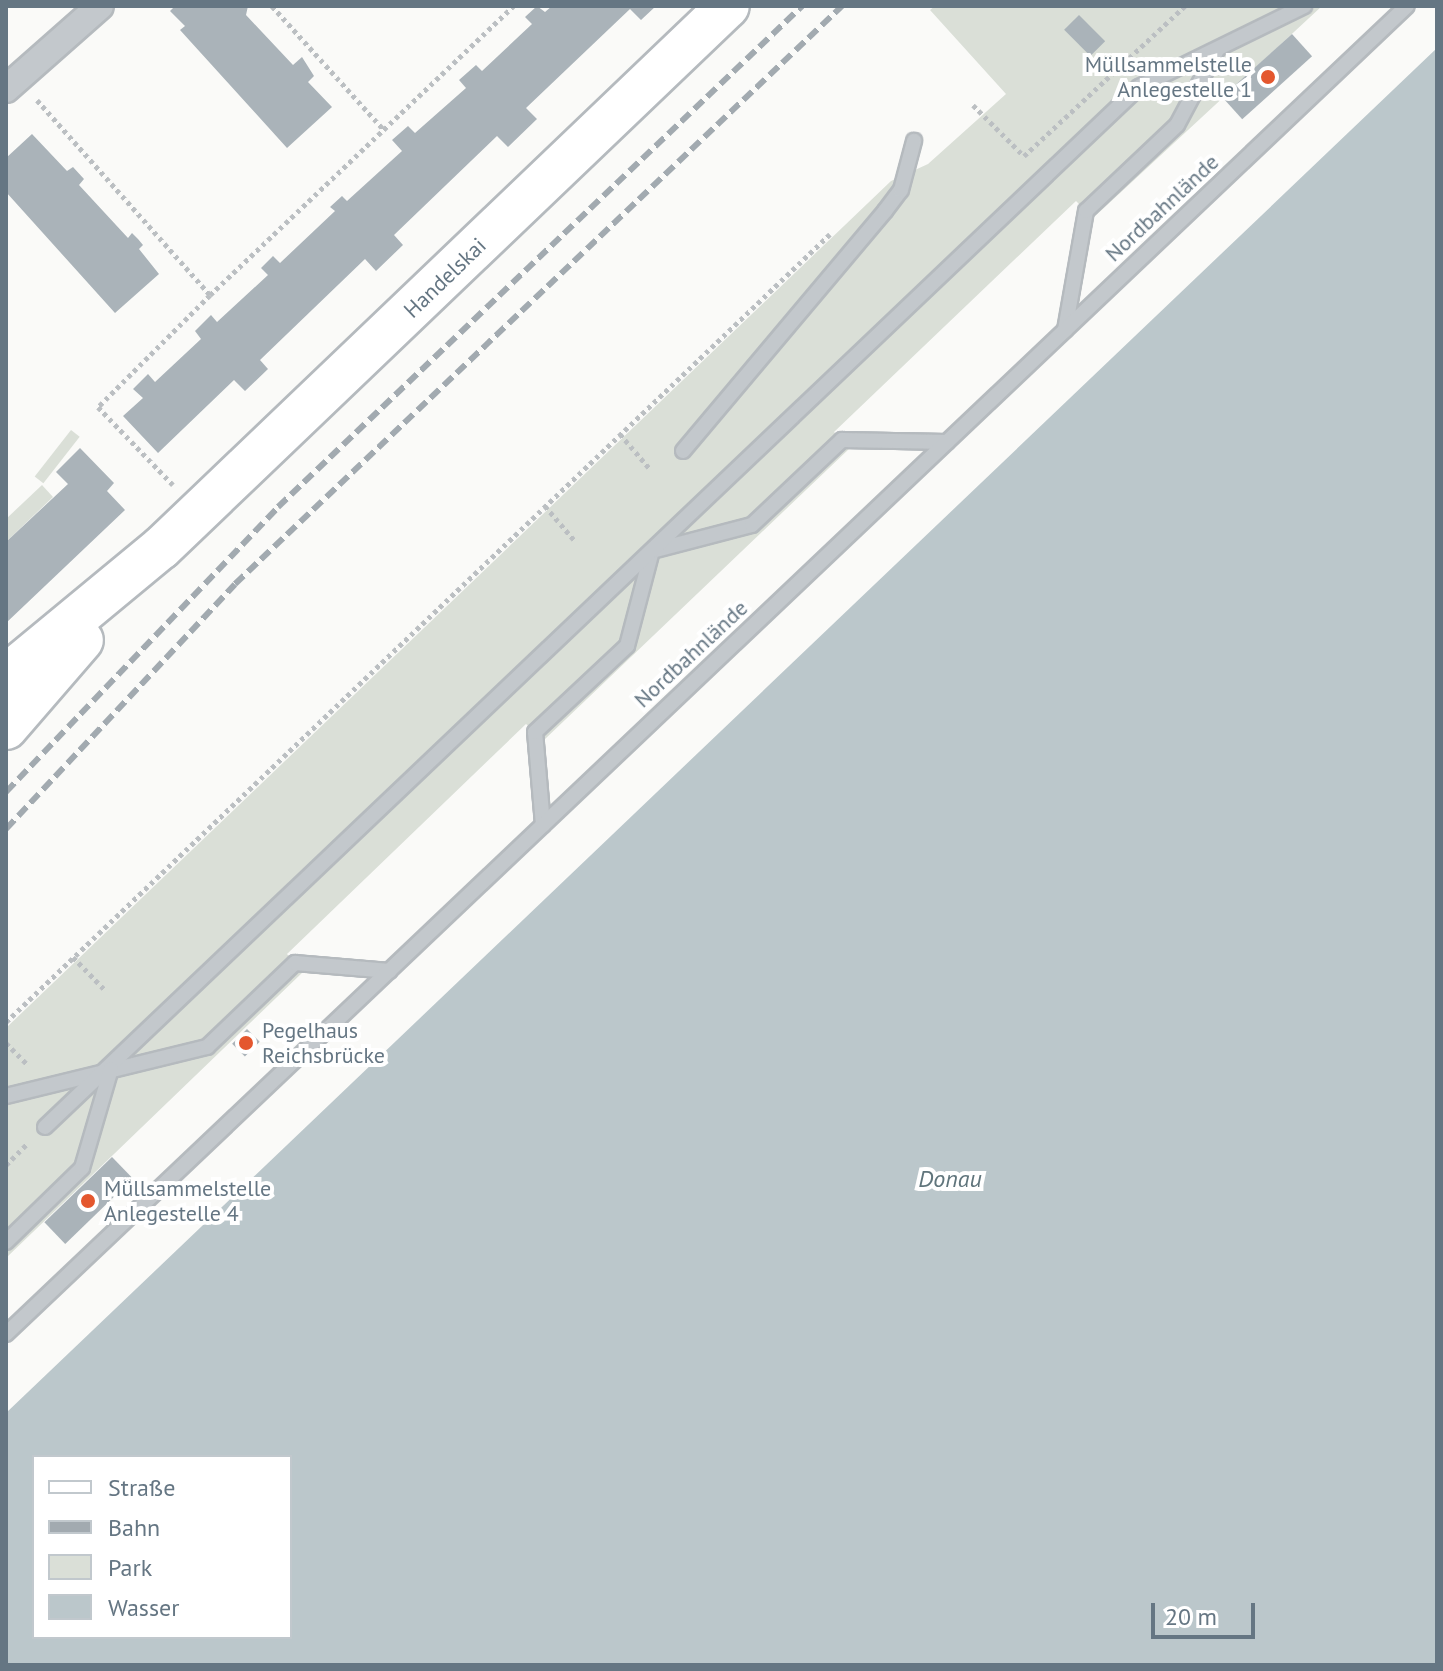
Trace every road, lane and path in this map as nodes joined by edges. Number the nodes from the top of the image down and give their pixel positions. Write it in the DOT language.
graph roads {
  1 [pos="100,6"];
  2 [pos="272,6"];
  3 [pos="514,6"];
  4 [pos="728,6"];
  5 [pos="1185,6"];
  6 [pos="1304,6"];
  7 [pos="1407,6"];
  8 [pos="1217,50"];
  9 [pos="12,84"];
  10 [pos="973,105"];
  11 [pos="384,130"];
  12 [pos="914,141"];
  13 [pos="833,231"];
  14 [pos="210,295"];
  15 [pos="1065,330"];
  16 [pos="620,434"];
  17 [pos="947,442"];
  18 [pos="683,451"];
  19 [pos="649,468"];
  20 [pos="545,506"];
  21 [pos="198,513"];
  22 [pos="574,540"];
  23 [pos="161,548"];
  24 [pos="652,551"];
  25 [pos="6,676"];
  26 [pos="6,728"];
  27 [pos="543,825"];
  28 [pos="73,957"];
  29 [pos="390,971"];
  30 [pos="106,991"];
  31 [pos="6,1022"];
  32 [pos="6,1043"];
  33 [pos="28,1065"];
  34 [pos="111,1069"];
  35 [pos="6,1096"];
  36 [pos="45,1127"];
  37 [pos="6,1242"];
  38 [pos="6,1334"];
  1 -- 9 [label="street"];
  2 -- 11 [label="path"];
  3 -- 11 [label="path"];
  4 -- 21 [label="main road, Handelskai"];
  5 -- 10 [label="path"];
  6 -- 8 [label="lane"];
  7 -- 15 [label="lane, Nordbahnlände"];
  8 -- 15 [label="lane"];
  8 -- 24 [label="lane"];
  9 -- 14 [label="path"];
  11 -- 14 [label="path"];
  12 -- 18 [label="lane"];
  13 -- 16 [label="path"];
  14 -- 21 [label="path"];
  15 -- 17 [label="lane, Nordbahnlände"];
  16 -- 19 [label="path"];
  16 -- 20 [label="path"];
  17 -- 24 [label="lane"];
  17 -- 27 [label="lane, Nordbahnlände"];
  20 -- 22 [label="path"];
  20 -- 28 [label="path"];
  21 -- 23 [label="main road, Handelskai"];
  23 -- 25 [label="main road, Handelskai"];
  23 -- 26 [label="main road, Handelskai"];
  24 -- 27 [label="lane"];
  24 -- 34 [label="lane"];
  27 -- 29 [label="lane, Nordbahnlände"];
  28 -- 30 [label="path"];
  28 -- 31 [label="path"];
  29 -- 34 [label="lane"];
  29 -- 38 [label="lane, Nordbahnlände"];
  32 -- 33 [label="path"];
  34 -- 35 [label="lane"];
  34 -- 36 [label="lane"];
  34 -- 37 [label="lane"];
}
